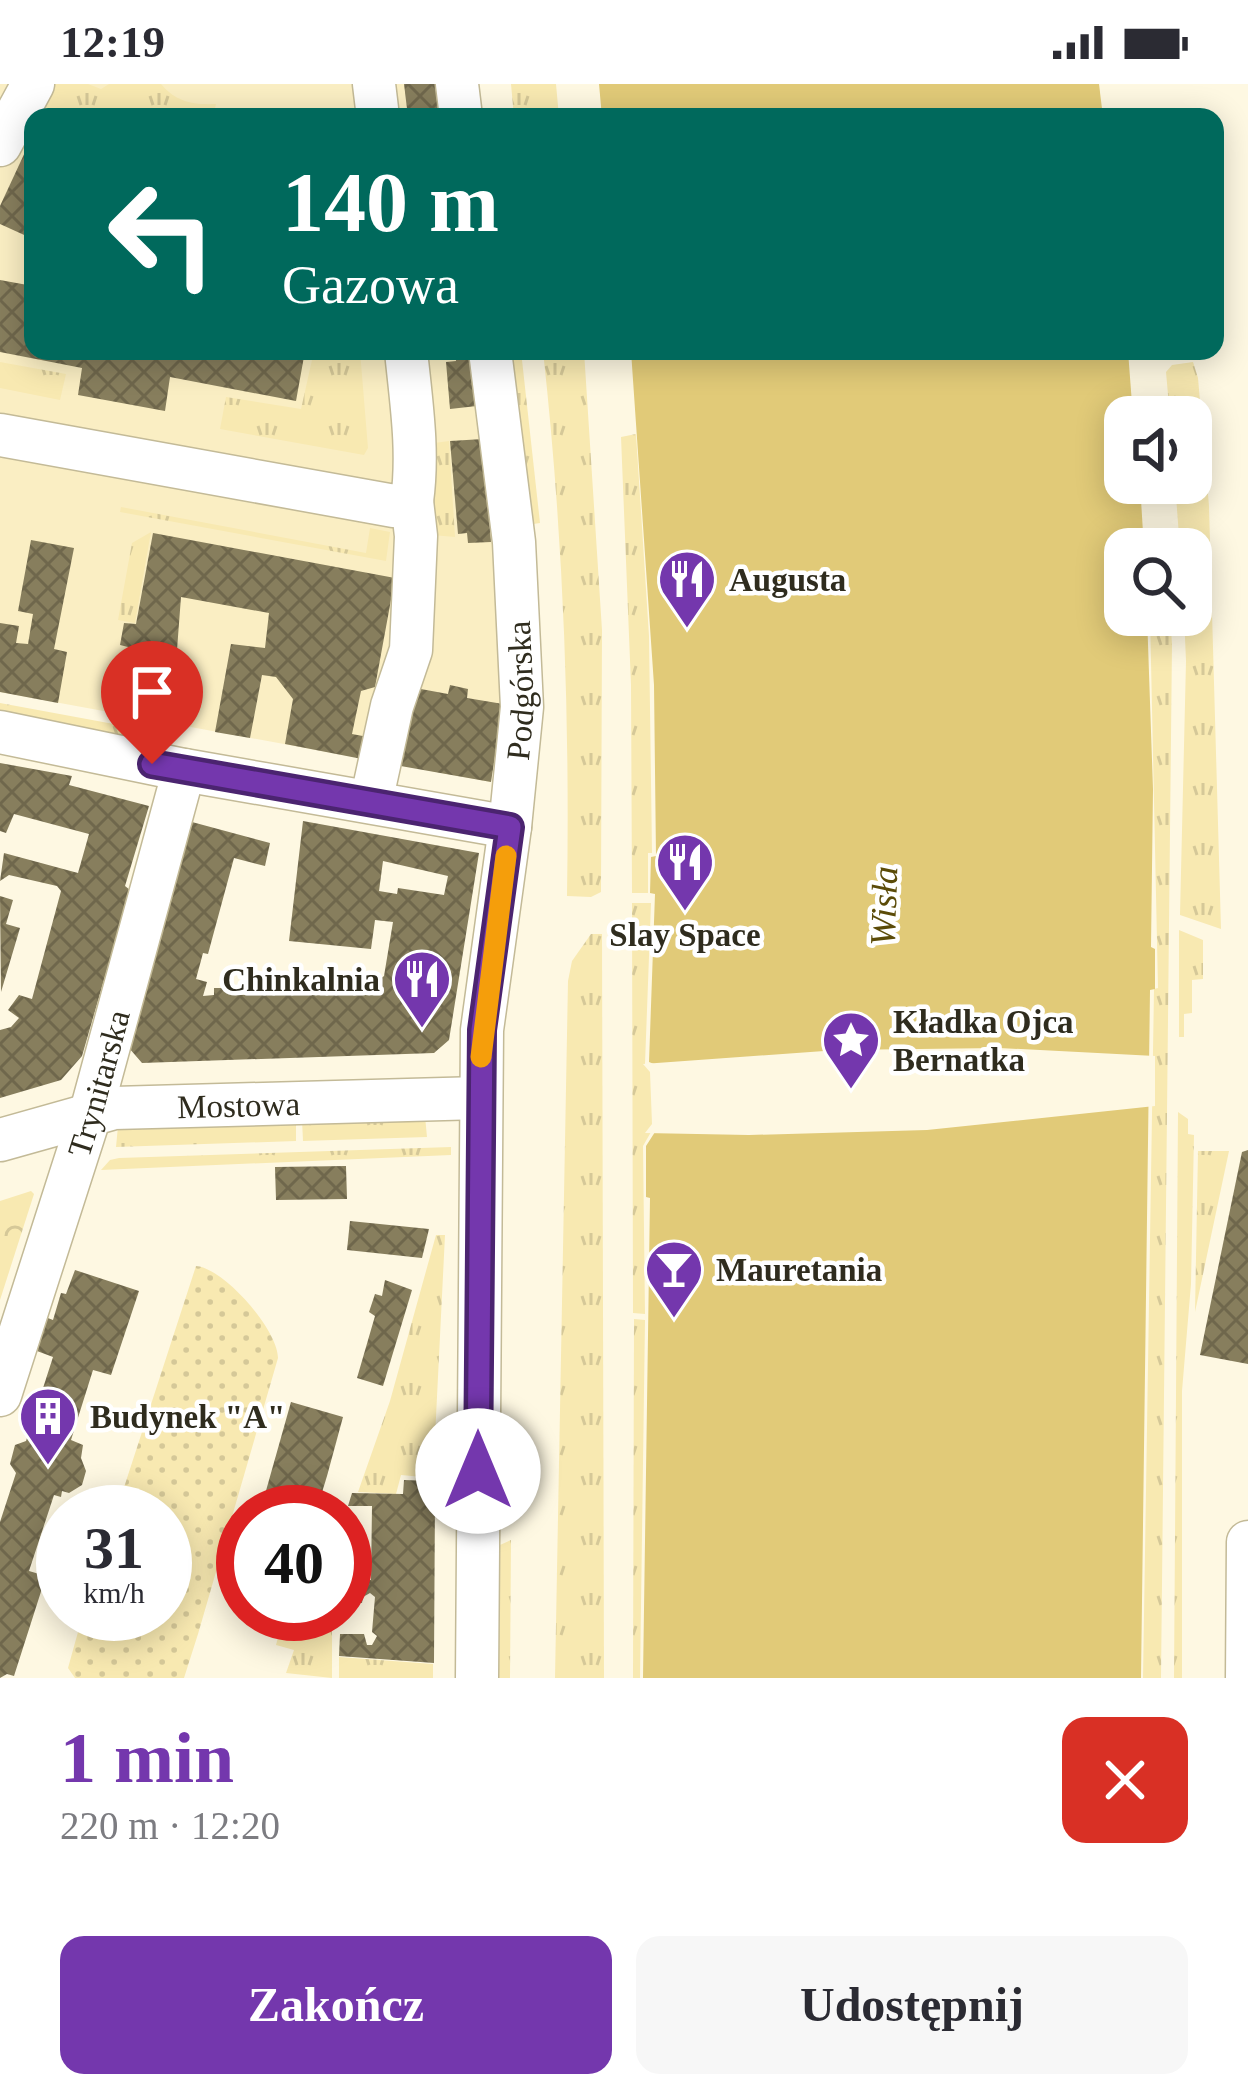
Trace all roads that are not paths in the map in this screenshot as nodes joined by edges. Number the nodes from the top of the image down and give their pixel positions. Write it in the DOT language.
graph roads {
  1 [pos="33,84"];
  2 [pos="0,146"];
  3 [pos="407,360"];
  4 [pos="491,360"];
  5 [pos="0,436"];
  6 [pos="412,501"];
  7 [pos="0,732"];
  8 [pos="184,770"];
  9 [pos="371,802"];
  10 [pos="510,827"];
  11 [pos="480,1098"];
  12 [pos="91,1112"];
  13 [pos="0,1140"];
  14 [pos="0,1395"];
  15 [pos="1248,1542"];
  16 [pos="477,1678"];
  17 [pos="1247,1678"];
  1 -- 2 [label="street"];
  3 -- 6 [label="street"];
  4 -- 10 [label="street, Podgórska"];
  5 -- 6 [label="street"];
  6 -- 9 [label="street"];
  7 -- 8 [label="street"];
  8 -- 9 [label="street"];
  8 -- 12 [label="street, Trynitarska"];
  9 -- 10 [label="street"];
  10 -- 11 [label="street, Podgórska"];
  11 -- 12 [label="street, Mostowa"];
  11 -- 16 [label="street, Podgórska"];
  12 -- 13 [label="street, Mostowa"];
  12 -- 14 [label="street, Trynitarska"];
  15 -- 17 [label="street"];
}
